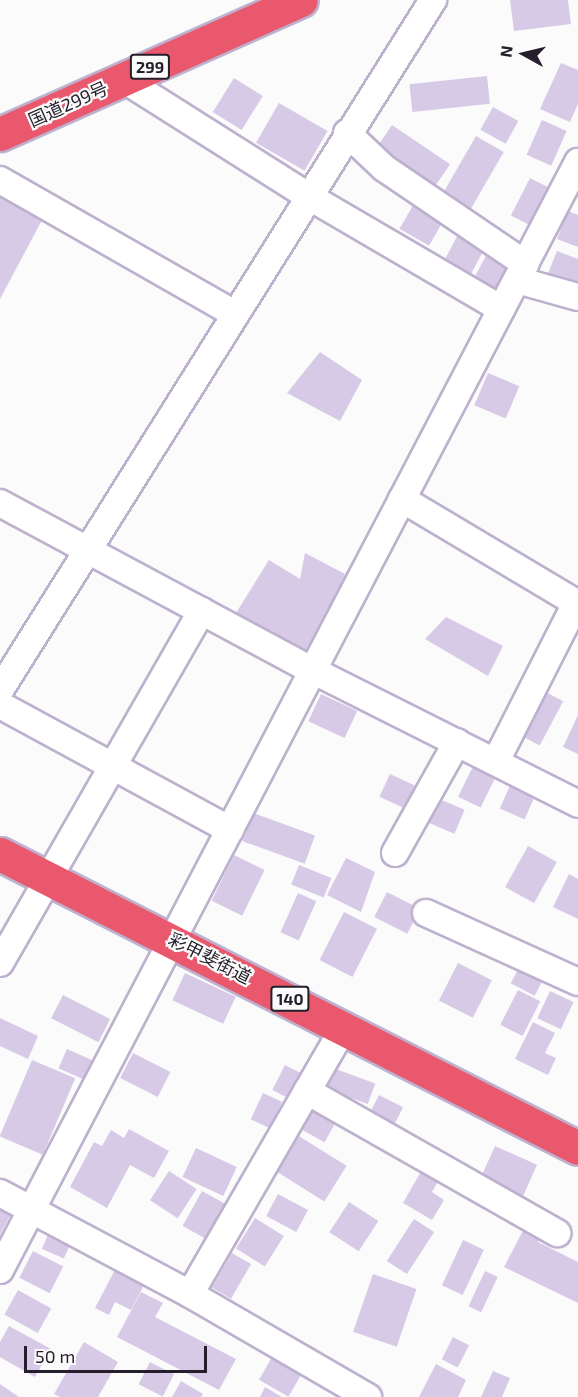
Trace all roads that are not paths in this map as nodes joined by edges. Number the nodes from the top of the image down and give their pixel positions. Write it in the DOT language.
graph roads {
  1 [pos="301,0"];
  2 [pos="433,0"];
  3 [pos="123,79"];
  4 [pos="348,133"];
  5 [pos="0,134"];
  6 [pos="578,162"];
  7 [pos="0,180"];
  8 [pos="308,196"];
  9 [pos="521,272"];
  10 [pos="578,297"];
  11 [pos="501,309"];
  12 [pos="234,314"];
  13 [pos="402,499"];
  14 [pos="0,503"];
  15 [pos="88,550"];
  16 [pos="577,603"];
  17 [pos="202,611"];
  18 [pos="313,670"];
  19 [pos="0,690"];
  20 [pos="0,705"];
  21 [pos="457,742"];
  22 [pos="496,761"];
  23 [pos="113,767"];
  24 [pos="578,804"];
  25 [pos="230,830"];
  26 [pos="395,853"];
  27 [pos="0,854"];
  28 [pos="48,879"];
  29 [pos="426,913"];
  30 [pos="172,939"];
  31 [pos="0,963"];
  32 [pos="578,982"];
  33 [pos="344,1028"];
  34 [pos="307,1091"];
  35 [pos="578,1148"];
  36 [pos="0,1193"];
  37 [pos="31,1209"];
  38 [pos="557,1233"];
  39 [pos="0,1270"];
  40 [pos="190,1294"];
  41 [pos="366,1396"];
  1 -- 3 [label="highway, 国道299号 / 299"];
  2 -- 4 [label="street"];
  3 -- 5 [label="highway, 国道299号 / 299"];
  3 -- 8 [label="street"];
  4 -- 8 [label="street"];
  4 -- 9 [label="street"];
  6 -- 9 [label="street"];
  7 -- 12 [label="street"];
  8 -- 11 [label="street"];
  8 -- 12 [label="street"];
  9 -- 10 [label="street"];
  9 -- 11 [label="street"];
  11 -- 13 [label="street"];
  12 -- 15 [label="street"];
  13 -- 16 [label="street"];
  13 -- 18 [label="street"];
  14 -- 15 [label="street"];
  15 -- 17 [label="street"];
  15 -- 19 [label="street"];
  16 -- 22 [label="street"];
  17 -- 18 [label="street"];
  17 -- 23 [label="street"];
  18 -- 21 [label="street"];
  18 -- 25 [label="street"];
  20 -- 23 [label="street"];
  21 -- 22 [label="street"];
  21 -- 26 [label="street"];
  22 -- 24 [label="street"];
  23 -- 25 [label="street"];
  23 -- 28 [label="street"];
  25 -- 30 [label="street"];
  27 -- 28 [label="highway, 彩甲斐街道 / 140"];
  28 -- 30 [label="highway, 彩甲斐街道 / 140"];
  28 -- 31 [label="street"];
  29 -- 32 [label="street"];
  30 -- 33 [label="highway, 彩甲斐街道 / 140"];
  30 -- 37 [label="street"];
  33 -- 34 [label="street"];
  33 -- 35 [label="highway, 彩甲斐街道 / 140"];
  34 -- 38 [label="street"];
  34 -- 40 [label="street"];
  36 -- 37 [label="street"];
  37 -- 39 [label="street"];
  37 -- 40 [label="street"];
  40 -- 41 [label="street"];
}
